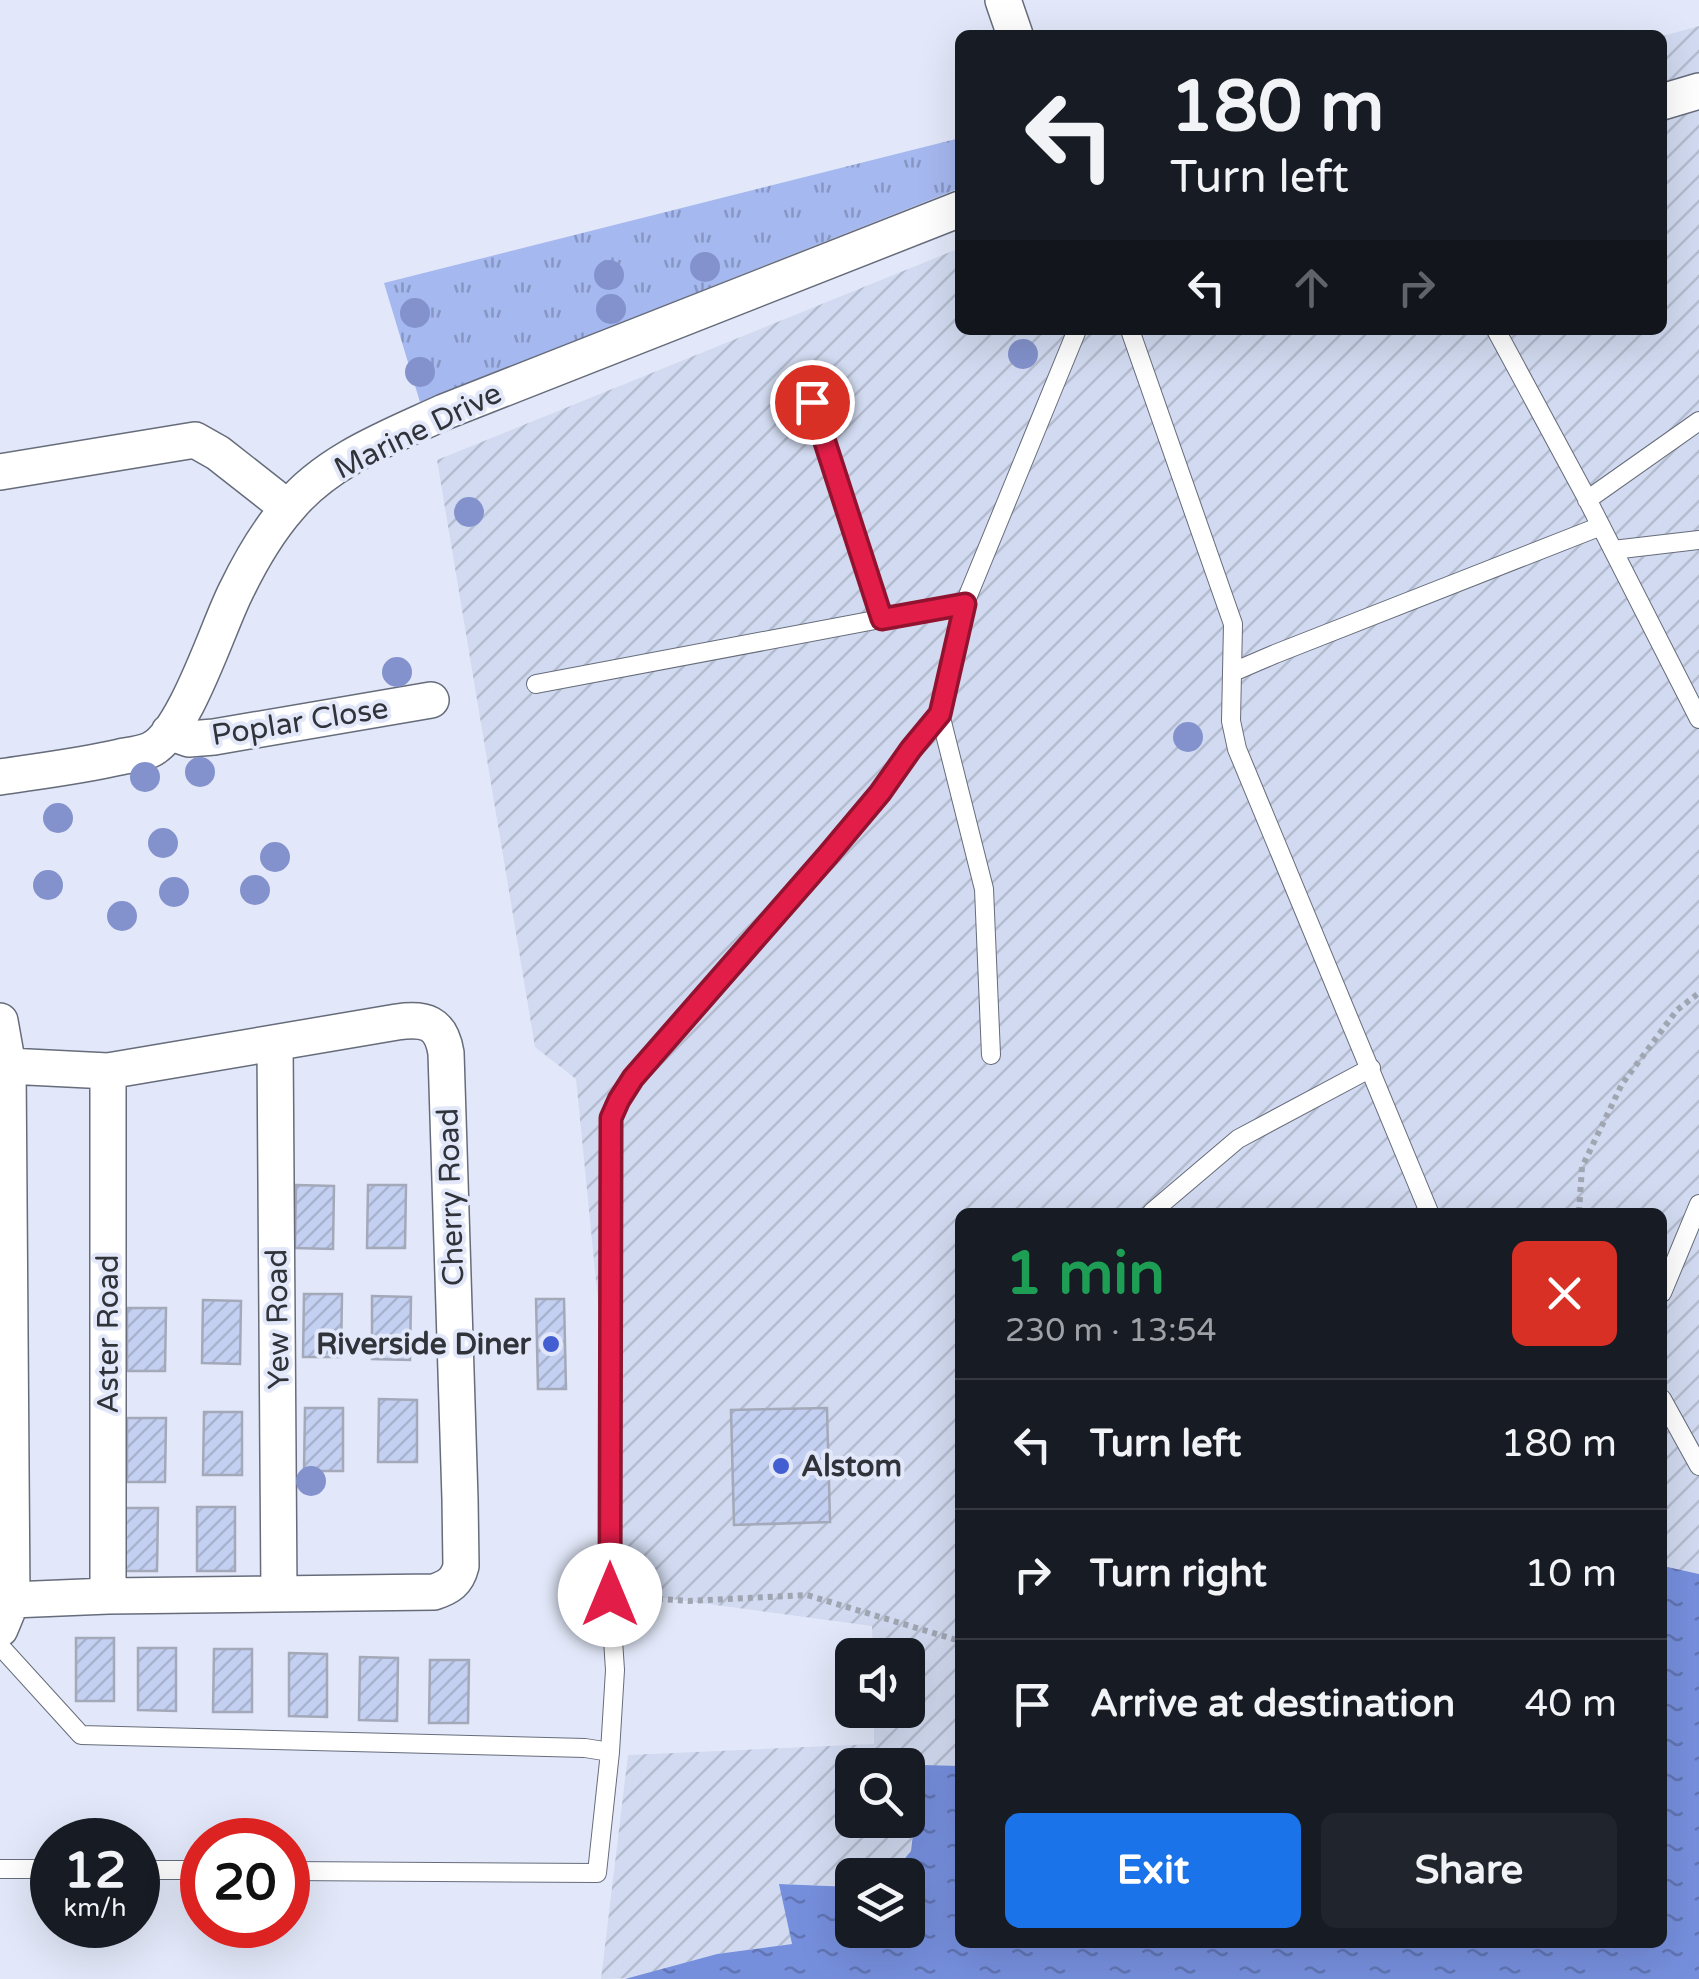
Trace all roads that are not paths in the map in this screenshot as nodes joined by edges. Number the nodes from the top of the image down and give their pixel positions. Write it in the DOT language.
graph roads {
  1 [pos="1003,0"];
  2 [pos="1013,30"];
  3 [pos="1699,91"];
  4 [pos="1667,101"];
  5 [pos="955,211"];
  6 [pos="1074,335"];
  7 [pos="1132,335"];
  8 [pos="1499,335"];
  9 [pos="812,402"];
  10 [pos="1699,421"];
  11 [pos="0,472"];
  12 [pos="1587,500"];
  13 [pos="288,508"];
  14 [pos="1601,526"];
  15 [pos="1699,540"];
  16 [pos="1613,550"];
  17 [pos="965,604"];
  18 [pos="882,619"];
  19 [pos="1233,672"];
  20 [pos="536,684"];
  21 [pos="431,700"];
  22 [pos="940,714"];
  23 [pos="1699,719"];
  24 [pos="169,732"];
  25 [pos="0,777"];
  26 [pos="0,1021"];
  27 [pos="274,1044"];
  28 [pos="990,1055"];
  29 [pos="8,1066"];
  30 [pos="1371,1068"];
  31 [pos="108,1071"];
  32 [pos="1699,1204"];
  33 [pos="1157,1208"];
  34 [pos="1427,1208"];
  35 [pos="1667,1281"];
  36 [pos="1667,1408"];
  37 [pos="1699,1466"];
  38 [pos="279,1594"];
  39 [pos="108,1596"];
  40 [pos="6,1614"];
  41 [pos="0,1646"];
  42 [pos="610,1752"];
  43 [pos="0,1869"];
  44 [pos="30,1869"];
  45 [pos="310,1871"];
  1 -- 2 [label="street"];
  3 -- 4 [label="street"];
  5 -- 13 [label="street, Marine Drive"];
  6 -- 17 [label="lane"];
  7 -- 19 [label="lane"];
  8 -- 12 [label="lane"];
  9 -- 18 [label="lane"];
  10 -- 12 [label="lane"];
  11 -- 13 [label="street"];
  12 -- 14 [label="lane"];
  13 -- 24 [label="street, Marine Drive"];
  14 -- 16 [label="lane"];
  14 -- 19 [label="lane"];
  15 -- 16 [label="lane"];
  16 -- 23 [label="lane"];
  17 -- 18 [label="lane"];
  17 -- 22 [label="lane"];
  18 -- 20 [label="lane"];
  19 -- 30 [label="lane"];
  21 -- 24 [label="street, Poplar Close"];
  22 -- 28 [label="lane"];
  22 -- 42 [label="lane"];
  24 -- 25 [label="street"];
  26 -- 29 [label="street"];
  27 -- 31 [label="street, Cherry Road"];
  27 -- 38 [label="street, Yew Road"];
  27 -- 38 [label="street, Cherry Road"];
  29 -- 31 [label="street, Cherry Road"];
  29 -- 40 [label="street"];
  30 -- 33 [label="lane"];
  30 -- 34 [label="lane"];
  31 -- 39 [label="street, Aster Road"];
  32 -- 35 [label="lane"];
  36 -- 37 [label="lane"];
  38 -- 39 [label="street, Cherry Road"];
  39 -- 40 [label="street, Cherry Road"];
  41 -- 42 [label="lane"];
  42 -- 45 [label="lane"];
  43 -- 44 [label="lane"];
}
